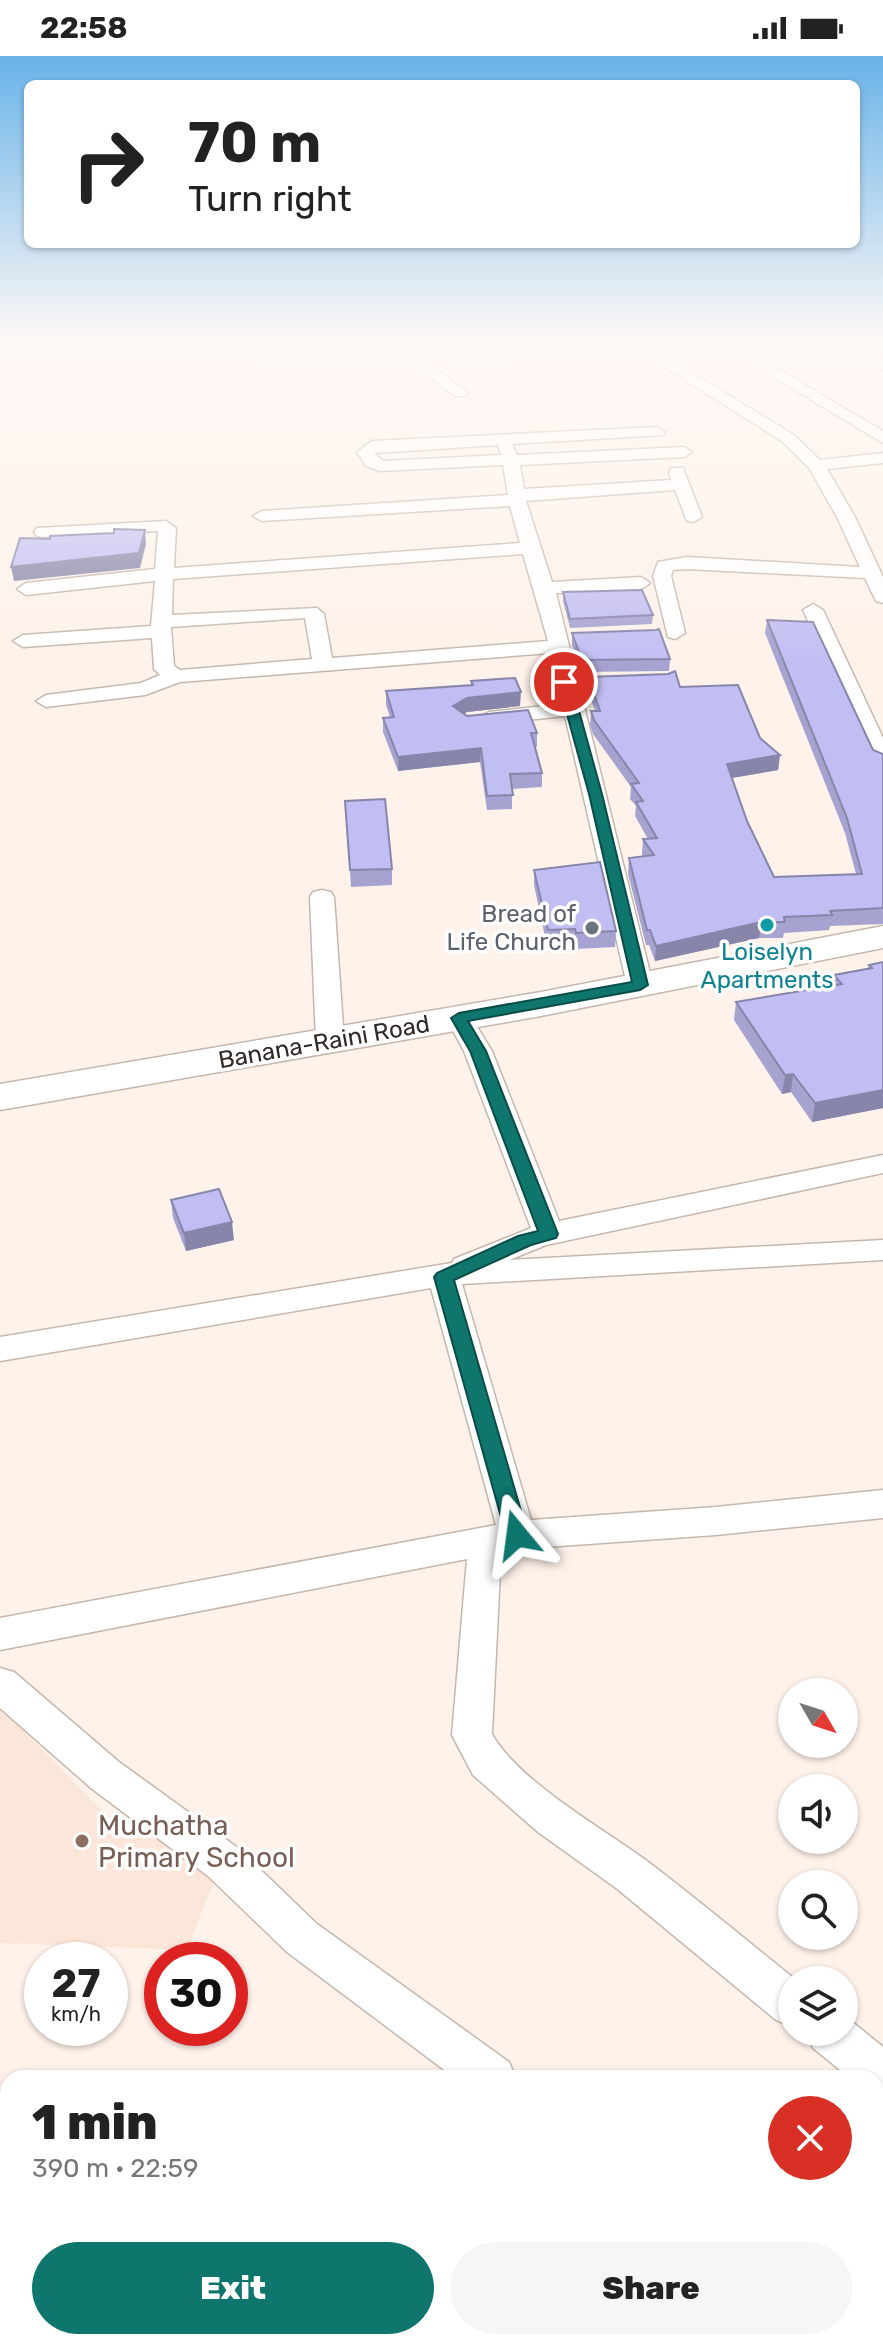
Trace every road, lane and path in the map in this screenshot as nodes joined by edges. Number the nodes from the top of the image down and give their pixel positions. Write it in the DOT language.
graph roads {
  1 [pos="365,452"];
  2 [pos="508,452"];
  3 [pos="683,452"];
  4 [pos="803,452"];
  5 [pos="883,458"];
  6 [pos="512,461"];
  7 [pos="816,465"];
  8 [pos="517,498"];
  9 [pos="262,516"];
  10 [pos="693,517"];
  11 [pos="43,532"];
  12 [pos="530,548"];
  13 [pos="870,573"];
  14 [pos="163,574"];
  15 [pos="641,583"];
  16 [pos="544,588"];
  17 [pos="26,589"];
  18 [pos="883,597"];
  19 [pos="813,610"];
  20 [pos="162,626"];
  21 [pos="675,633"];
  22 [pos="563,640"];
  23 [pos="23,641"];
  24 [pos="323,666"];
  25 [pos="176,676"];
  26 [pos="594,681"];
  27 [pos="564,682"];
  28 [pos="46,701"];
  29 [pos="574,709"];
  30 [pos="467,721"];
  31 [pos="883,762"];
  32 [pos="322,897"];
  33 [pos="883,937"];
  34 [pos="640,985"];
  35 [pos="459,1018"];
  36 [pos="330,1041"];
  37 [pos="0,1097"];
  38 [pos="883,1164"];
  39 [pos="549,1234"];
  40 [pos="883,1250"];
  41 [pos="448,1276"];
  42 [pos="0,1349"];
  43 [pos="883,1504"];
  44 [pos="503,1538"];
  45 [pos="0,1634"];
  46 [pos="0,1684"];
  47 [pos="778,1994"];
  48 [pos="846,2046"];
  49 [pos="482,2070"];
  50 [pos="876,2070"];
  1 -- 6 [label="street"];
  2 -- 6 [label="street"];
  3 -- 6 [label="street"];
  4 -- 7 [label="street"];
  5 -- 7 [label="street"];
  6 -- 8 [label="street"];
  7 -- 13 [label="street"];
  8 -- 9 [label="street"];
  8 -- 10 [label="street"];
  8 -- 12 [label="street"];
  11 -- 14 [label="street"];
  12 -- 14 [label="street"];
  12 -- 16 [label="street"];
  13 -- 18 [label="street"];
  13 -- 21 [label="street"];
  14 -- 17 [label="street"];
  14 -- 20 [label="street"];
  15 -- 16 [label="street"];
  16 -- 22 [label="street"];
  19 -- 31 [label="street"];
  20 -- 23 [label="street"];
  20 -- 24 [label="street"];
  20 -- 25 [label="street"];
  22 -- 24 [label="street"];
  22 -- 27 [label="street"];
  24 -- 25 [label="street"];
  25 -- 28 [label="street"];
  26 -- 27 [label="street"];
  27 -- 29 [label="street"];
  29 -- 30 [label="street"];
  29 -- 34 [label="street"];
  32 -- 36 [label="street"];
  33 -- 34 [label="main road, Banana-Raini Road"];
  34 -- 35 [label="main road, Banana-Raini Road"];
  35 -- 36 [label="main road, Banana-Raini Road"];
  35 -- 39 [label="street"];
  36 -- 37 [label="main road, Banana-Raini Road"];
  38 -- 39 [label="street"];
  39 -- 41 [label="street"];
  40 -- 41 [label="street"];
  41 -- 42 [label="street"];
  41 -- 44 [label="street"];
  43 -- 44 [label="street"];
  44 -- 45 [label="street"];
  44 -- 47 [label="street"];
  46 -- 49 [label="street"];
  48 -- 50 [label="street"];
}
